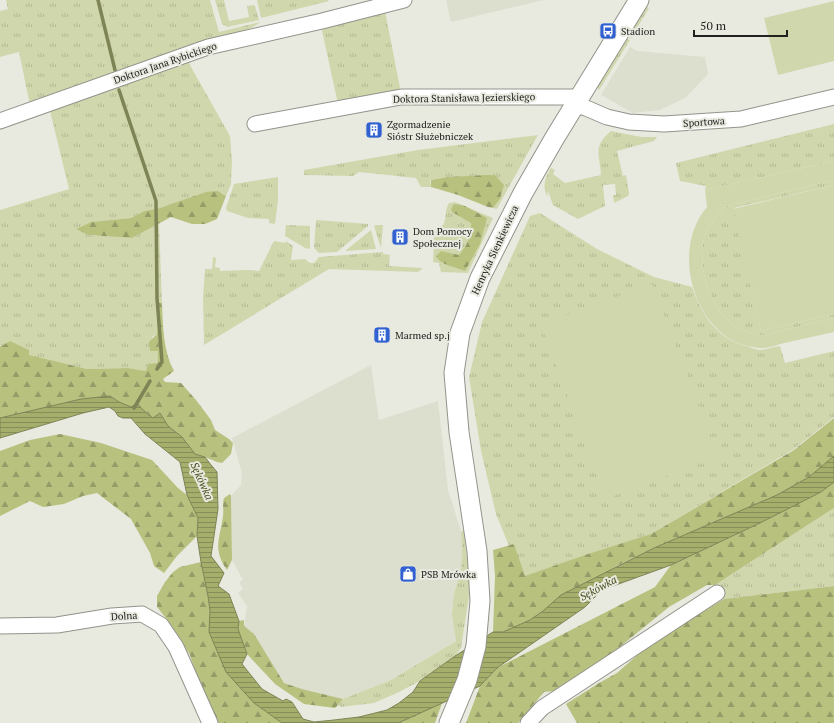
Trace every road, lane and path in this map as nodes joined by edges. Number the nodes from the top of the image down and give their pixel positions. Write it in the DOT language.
graph roads {
  1 [pos="404,0"];
  2 [pos="639,0"];
  3 [pos="834,97"];
  4 [pos="577,101"];
  5 [pos="0,121"];
  6 [pos="255,124"];
  7 [pos="716,593"];
  8 [pos="0,626"];
  9 [pos="210,723"];
  10 [pos="449,723"];
  11 [pos="528,723"];
  1 -- 5 [label="street, Doktora Jana Rybickiego"];
  2 -- 4 [label="main road, Henryka Sienkiewicza"];
  3 -- 4 [label="street, Sportowa"];
  4 -- 6 [label="street, Doktora Stanisława Jezierskiego"];
  4 -- 10 [label="main road, Henryka Sienkiewicza"];
  7 -- 11 [label="street"];
  8 -- 9 [label="street, Dolna"];
}
